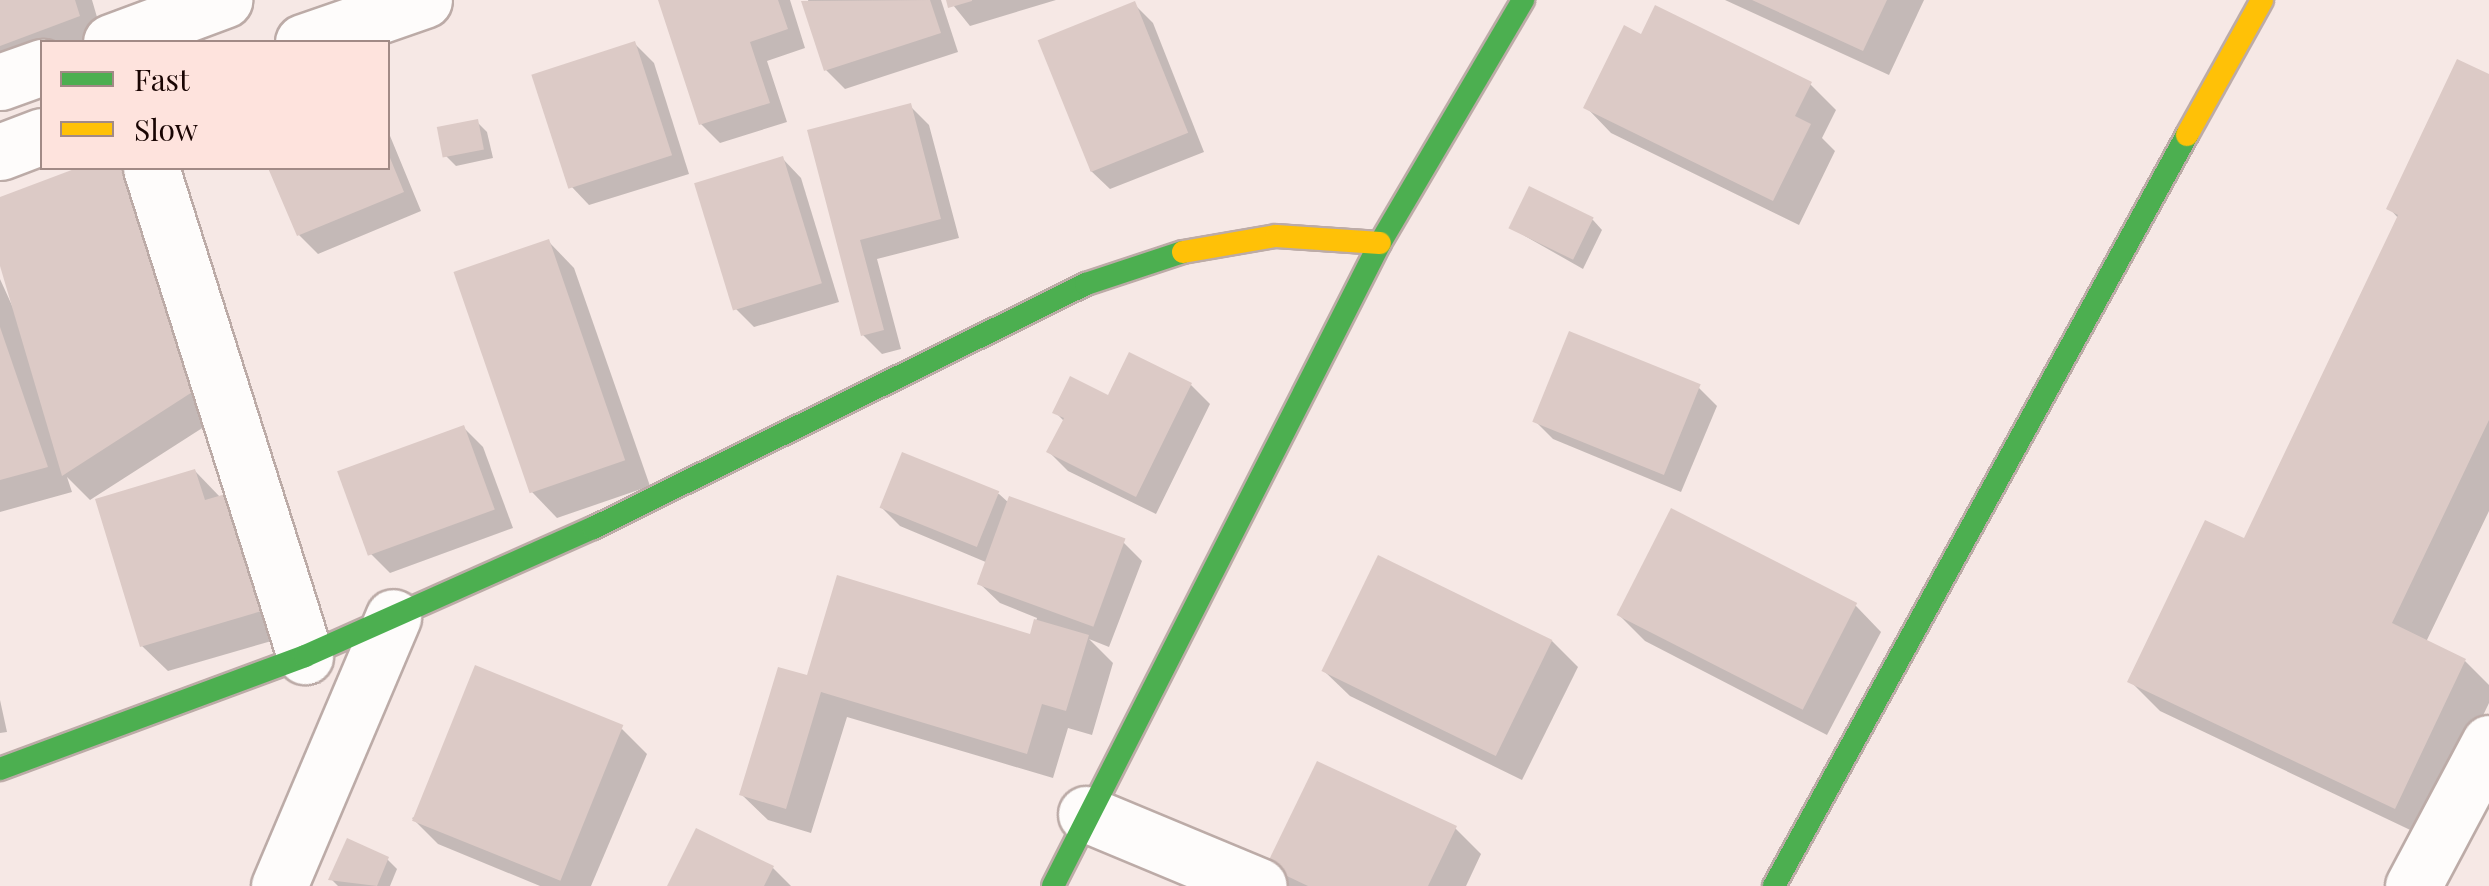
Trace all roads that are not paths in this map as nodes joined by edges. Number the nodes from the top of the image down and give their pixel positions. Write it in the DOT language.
graph roads {
  1 [pos="98,0"];
  2 [pos="224,0"];
  3 [pos="424,0"];
  4 [pos="2262,0"];
  5 [pos="1519,3"];
  6 [pos="110,40"];
  7 [pos="116,40"];
  8 [pos="310,40"];
  9 [pos="40,68"];
  10 [pos="0,82"];
  11 [pos="40,137"];
  12 [pos="0,152"];
  13 [pos="152,170"];
  14 [pos="1380,243"];
  15 [pos="393,617"];
  16 [pos="305,656"];
  17 [pos="2489,743"];
  18 [pos="0,769"];
  19 [pos="1086,814"];
  20 [pos="279,886"];
  21 [pos="1053,886"];
  22 [pos="1258,886"];
  23 [pos="1774,886"];
  24 [pos="2413,886"];
  1 -- 6 [label="street"];
  2 -- 7 [label="street"];
  3 -- 8 [label="street"];
  4 -- 23 [label="street"];
  5 -- 14 [label="street"];
  9 -- 10 [label="street"];
  11 -- 12 [label="street"];
  13 -- 16 [label="street"];
  14 -- 15 [label="street"];
  14 -- 19 [label="street"];
  15 -- 16 [label="street"];
  15 -- 20 [label="street"];
  16 -- 18 [label="street"];
  17 -- 24 [label="street"];
  19 -- 21 [label="street"];
  19 -- 22 [label="street"];
}
